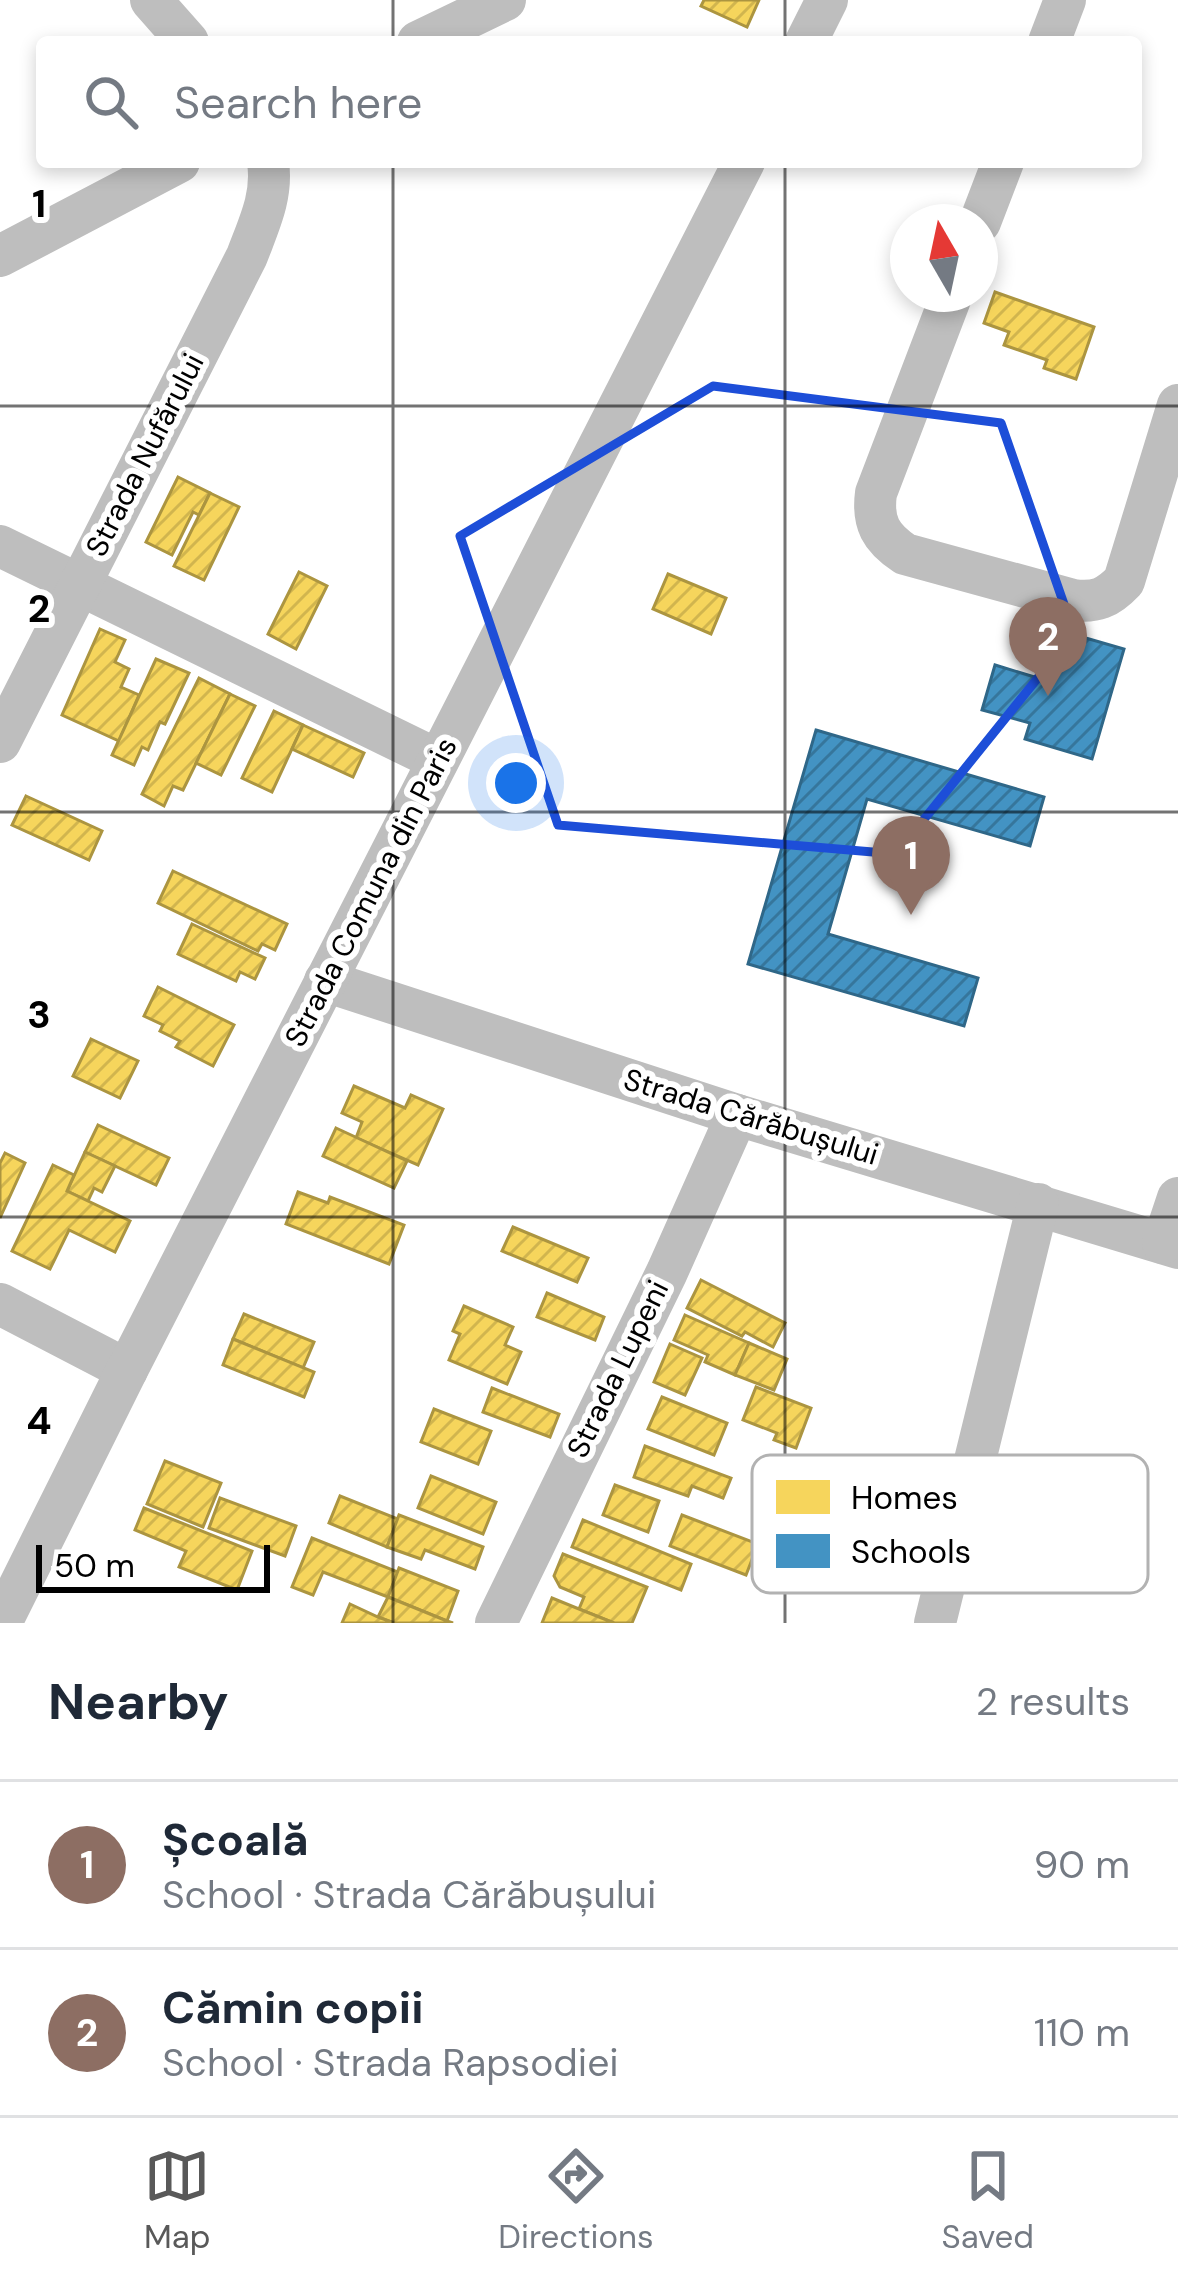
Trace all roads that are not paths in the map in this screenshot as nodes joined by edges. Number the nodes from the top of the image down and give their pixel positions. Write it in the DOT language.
graph roads {
  1 [pos="151,0"];
  2 [pos="505,0"];
  3 [pos="827,0"];
  4 [pos="1065,0"];
  5 [pos="183,36"];
  6 [pos="430,36"];
  7 [pos="809,36"];
  8 [pos="1050,36"];
  9 [pos="167,168"];
  10 [pos="269,168"];
  11 [pos="741,168"];
  12 [pos="1001,168"];
  13 [pos="987,204"];
  14 [pos="0,256"];
  15 [pos="945,312"];
  16 [pos="1178,405"];
  17 [pos="0,546"];
  18 [pos="78,586"];
  19 [pos="0,742"];
  20 [pos="439,760"];
  21 [pos="325,981"];
  22 [pos="737,1114"];
  23 [pos="1178,1198"];
  24 [pos="1038,1204"];
  25 [pos="1171,1245"];
  26 [pos="0,1304"];
  27 [pos="127,1370"];
  28 [pos="976,1455"];
  29 [pos="942,1593"];
  30 [pos="1,1623"];
  31 [pos="496,1623"];
  32 [pos="935,1623"];
  1 -- 5 [label="street"];
  2 -- 6 [label="street"];
  3 -- 7 [label="street"];
  4 -- 8 [label="street"];
  9 -- 14 [label="street"];
  10 -- 18 [label="street, Strada Nufărului"];
  11 -- 20 [label="street, Strada Comuna din Paris"];
  12 -- 13 [label="street"];
  15 -- 16 [label="street"];
  17 -- 18 [label="street"];
  18 -- 19 [label="street, Strada Nufărului"];
  18 -- 20 [label="street"];
  20 -- 21 [label="street, Strada Comuna din Paris"];
  21 -- 22 [label="street, Strada Cărăbușului"];
  21 -- 27 [label="street, Strada Comuna din Paris"];
  22 -- 24 [label="street, Strada Cărăbușului"];
  22 -- 31 [label="street, Strada Lupeni"];
  23 -- 25 [label="street"];
  24 -- 25 [label="street, Strada Cărăbușului"];
  24 -- 28 [label="street"];
  26 -- 27 [label="street"];
  27 -- 30 [label="street, Strada Comuna din Paris"];
  29 -- 32 [label="street"];
}
